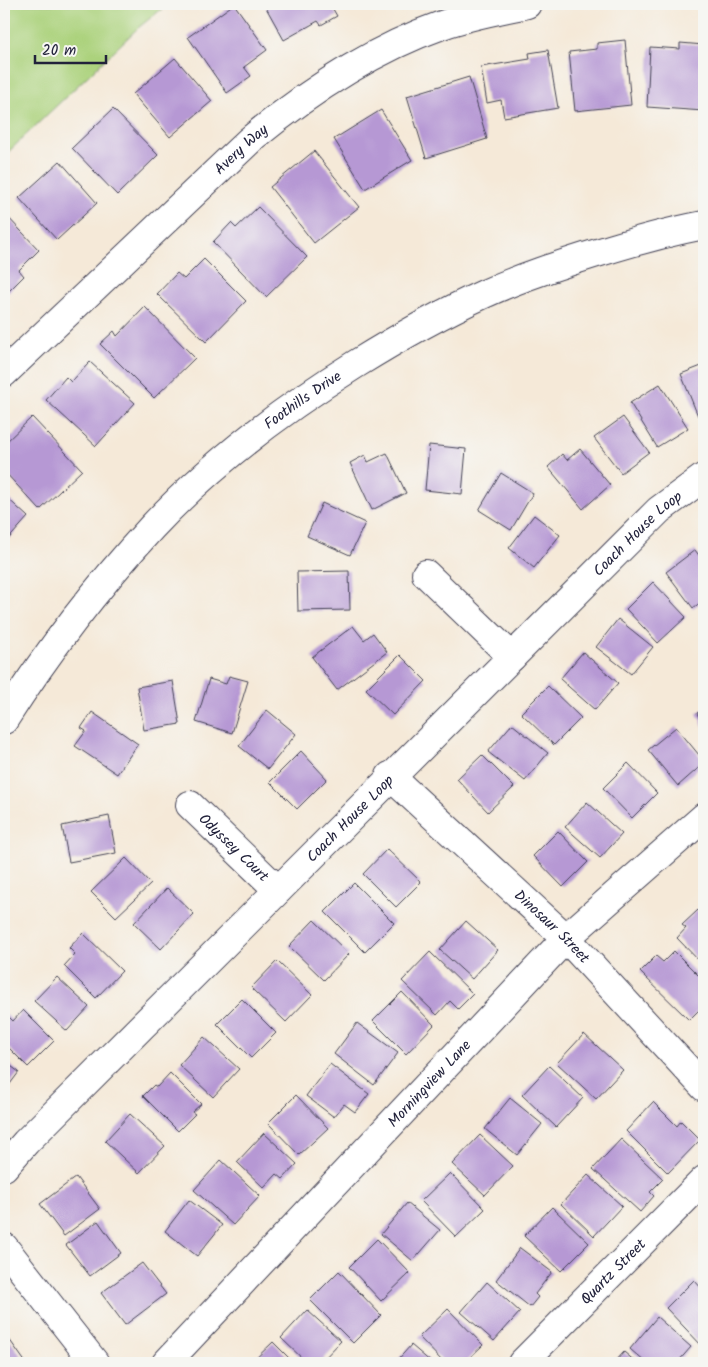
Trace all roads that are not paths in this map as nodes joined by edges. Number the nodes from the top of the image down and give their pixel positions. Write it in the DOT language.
graph roads {
  1 [pos="528,4"];
  2 [pos="704,224"];
  3 [pos="4,372"];
  4 [pos="704,477"];
  5 [pos="426,574"];
  6 [pos="512,657"];
  7 [pos="4,720"];
  8 [pos="390,776"];
  9 [pos="190,804"];
  10 [pos="704,817"];
  11 [pos="278,890"];
  12 [pos="566,938"];
  13 [pos="704,1087"];
  14 [pos="4,1167"];
  15 [pos="704,1180"];
  16 [pos="4,1247"];
  17 [pos="95,1363"];
  18 [pos="166,1363"];
  19 [pos="522,1363"];
  1 -- 3 [label="street, Avery Way"];
  2 -- 7 [label="street, Foothills Drive"];
  4 -- 6 [label="street, Coach House Loop"];
  5 -- 6 [label="street"];
  6 -- 8 [label="street, Coach House Loop"];
  8 -- 11 [label="street, Coach House Loop"];
  8 -- 12 [label="street, Dinosaur Street"];
  9 -- 11 [label="street, Odyssey Court"];
  10 -- 12 [label="street, Morningview Lane"];
  11 -- 14 [label="street, Coach House Loop"];
  12 -- 13 [label="street, Dinosaur Street"];
  12 -- 18 [label="street, Morningview Lane"];
  15 -- 19 [label="street, Quartz Street"];
  16 -- 17 [label="street"];
}
